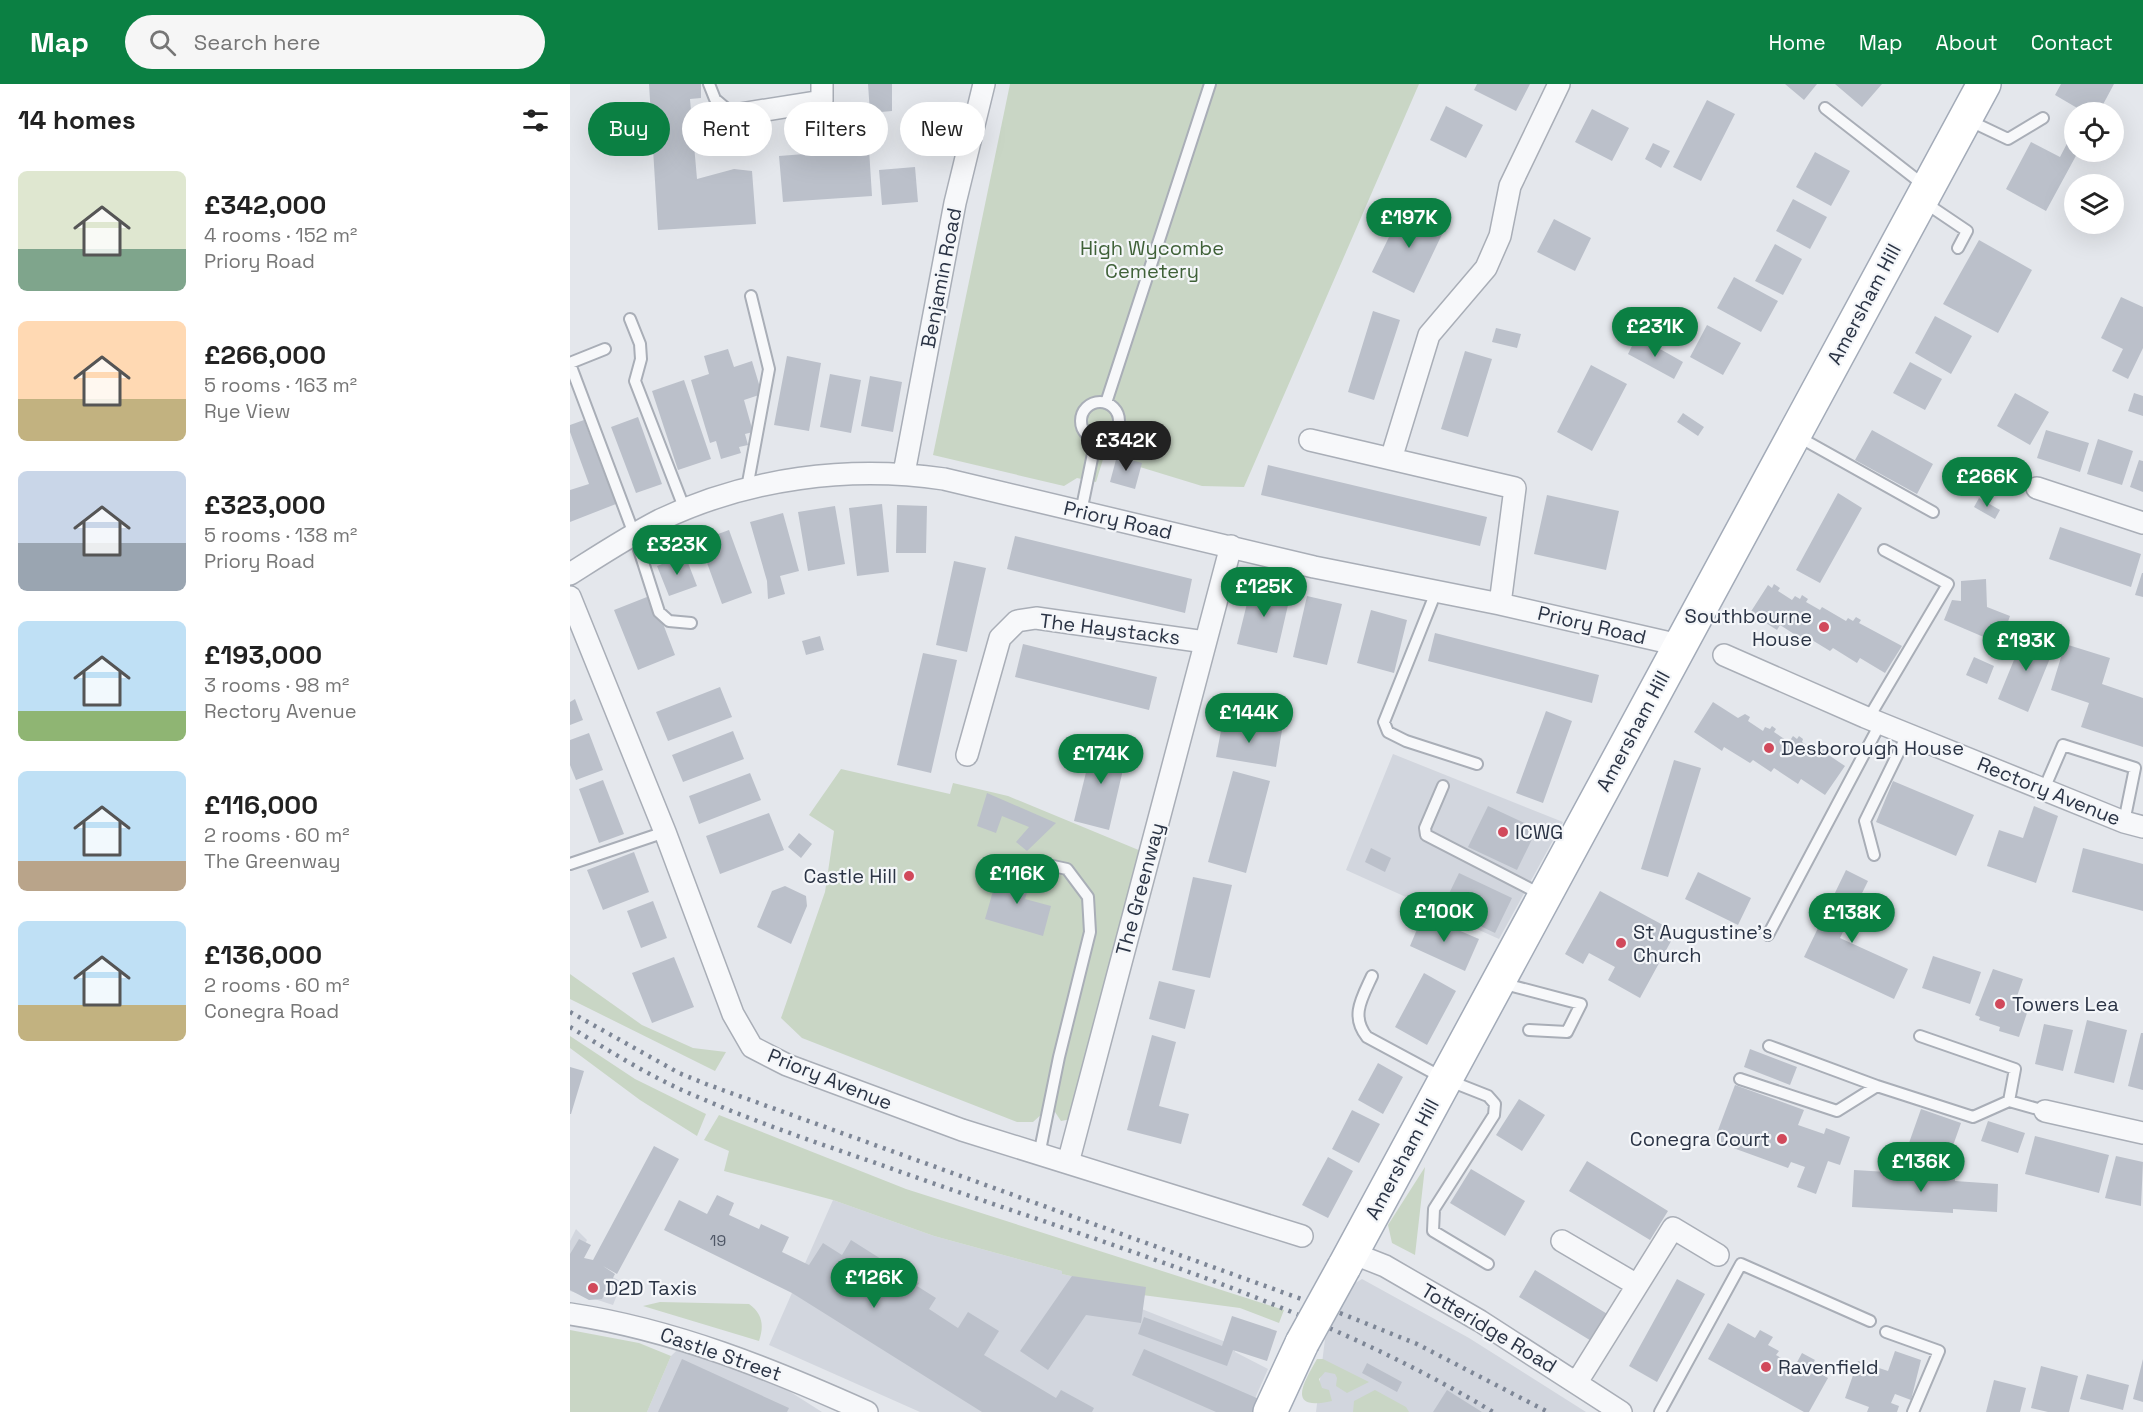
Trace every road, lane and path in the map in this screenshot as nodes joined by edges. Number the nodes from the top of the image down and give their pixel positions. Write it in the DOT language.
graph roads {
  1 [pos="710,84"];
  2 [pos="822,84"];
  3 [pos="984,84"];
  4 [pos="1210,84"];
  5 [pos="1559,84"];
  6 [pos="1984,84"];
  7 [pos="719,102"];
  8 [pos="1825,108"];
  9 [pos="772,109"];
  10 [pos="1965,118"];
  11 [pos="2043,118"];
  12 [pos="1924,194"];
  13 [pos="1958,248"];
  14 [pos="751,296"];
  15 [pos="630,319"];
  16 [pos="605,349"];
  17 [pos="570,364"];
  18 [pos="1106,402"];
  19 [pos="1794,434"];
  20 [pos="1096,439"];
  21 [pos="1310,440"];
  22 [pos="1391,459"];
  23 [pos="904,473"];
  24 [pos="747,488"];
  25 [pos="2037,488"];
  26 [pos="685,510"];
  27 [pos="1081,512"];
  28 [pos="1933,512"];
  29 [pos="2143,523"];
  30 [pos="634,534"];
  31 [pos="1231,546"];
  32 [pos="1884,550"];
  33 [pos="570,574"];
  34 [pos="1436,592"];
  35 [pos="570,597"];
  36 [pos="1500,604"];
  37 [pos="691,623"];
  38 [pos="1205,642"];
  39 [pos="1679,645"];
  40 [pos="1724,655"];
  41 [pos="1874,721"];
  42 [pos="1907,735"];
  43 [pos="967,755"];
  44 [pos="1477,764"];
  45 [pos="1443,786"];
  46 [pos="2044,789"];
  47 [pos="2133,824"];
  48 [pos="665,832"];
  49 [pos="1874,855"];
  50 [pos="570,864"];
  51 [pos="1053,866"];
  52 [pos="1545,897"];
  53 [pos="1768,935"];
  54 [pos="1372,976"];
  55 [pos="1498,982"];
  56 [pos="1529,1030"];
  57 [pos="1920,1036"];
  58 [pos="1769,1046"];
  59 [pos="1444,1079"];
  60 [pos="1740,1079"];
  61 [pos="1877,1086"];
  62 [pos="2009,1101"];
  63 [pos="2045,1112"];
  64 [pos="2143,1133"];
  65 [pos="1039,1155"];
  66 [pos="1068,1162"];
  67 [pos="1302,1236"];
  68 [pos="1562,1241"];
  69 [pos="1718,1255"];
  70 [pos="1348,1260"];
  71 [pos="1488,1264"];
  72 [pos="1637,1285"];
  73 [pos="570,1314"];
  74 [pos="1870,1321"];
  75 [pos="1886,1332"];
  76 [pos="1577,1382"];
  77 [pos="867,1412"];
  78 [pos="1270,1412"];
  79 [pos="1621,1412"];
  80 [pos="1660,1412"];
  81 [pos="1913,1412"];
  1 -- 7 [label="lane"];
  2 -- 9 [label="street"];
  3 -- 23 [label="street, Benjamin Road"];
  4 -- 18 [label="lane"];
  5 -- 22 [label="street"];
  6 -- 10 [label="main road, Amersham Hill"];
  8 -- 12 [label="lane"];
  10 -- 11 [label="lane"];
  10 -- 12 [label="main road, Amersham Hill"];
  12 -- 13 [label="lane"];
  12 -- 19 [label="main road, Amersham Hill"];
  14 -- 24 [label="lane"];
  15 -- 26 [label="lane"];
  16 -- 17 [label="lane"];
  17 -- 30 [label="lane"];
  18 -- 20 [label="lane"];
  18 -- 20 [label="lane"];
  19 -- 28 [label="lane"];
  19 -- 39 [label="main road, Amersham Hill"];
  20 -- 27 [label="lane"];
  21 -- 22 [label="street"];
  22 -- 36 [label="street"];
  23 -- 24 [label="street, Priory Road"];
  23 -- 27 [label="street, Priory Road"];
  24 -- 26 [label="street, Priory Road"];
  25 -- 29 [label="street"];
  26 -- 30 [label="street, Priory Road"];
  27 -- 31 [label="street, Priory Road"];
  30 -- 33 [label="street, Priory Road"];
  30 -- 37 [label="lane"];
  31 -- 34 [label="street, Priory Road"];
  31 -- 38 [label="street, The Greenway"];
  32 -- 41 [label="lane"];
  34 -- 36 [label="street, Priory Road"];
  34 -- 44 [label="lane"];
  35 -- 48 [label="street, Priory Avenue"];
  36 -- 39 [label="street, Priory Road"];
  38 -- 43 [label="street, The Haystacks"];
  38 -- 66 [label="street, The Greenway"];
  39 -- 52 [label="main road, Amersham Hill"];
  40 -- 41 [label="street, Rectory Avenue"];
  41 -- 42 [label="street, Rectory Avenue"];
  41 -- 53 [label="lane"];
  42 -- 46 [label="street, Rectory Avenue"];
  42 -- 49 [label="lane"];
  45 -- 52 [label="lane"];
  46 -- 47 [label="street, Rectory Avenue"];
  46 -- 47 [label="lane"];
  48 -- 50 [label="lane"];
  48 -- 65 [label="street, Priory Avenue"];
  51 -- 65 [label="lane"];
  52 -- 55 [label="main road, Amersham Hill"];
  54 -- 59 [label="lane"];
  55 -- 56 [label="lane"];
  55 -- 59 [label="main road, Amersham Hill"];
  57 -- 62 [label="lane"];
  58 -- 61 [label="lane"];
  59 -- 70 [label="main road, Amersham Hill"];
  59 -- 71 [label="lane"];
  60 -- 61 [label="lane"];
  61 -- 62 [label="lane"];
  62 -- 63 [label="lane"];
  63 -- 64 [label="street"];
  65 -- 66 [label="street, Priory Avenue"];
  66 -- 67 [label="street, Priory Avenue"];
  68 -- 72 [label="street"];
  69 -- 72 [label="street"];
  70 -- 76 [label="street, Totteridge Road"];
  70 -- 78 [label="main road, Amersham Hill, bridge"];
  72 -- 76 [label="street"];
  73 -- 77 [label="street, Castle Street"];
  74 -- 80 [label="lane"];
  75 -- 81 [label="lane"];
  76 -- 79 [label="street, Totteridge Road"];
}
